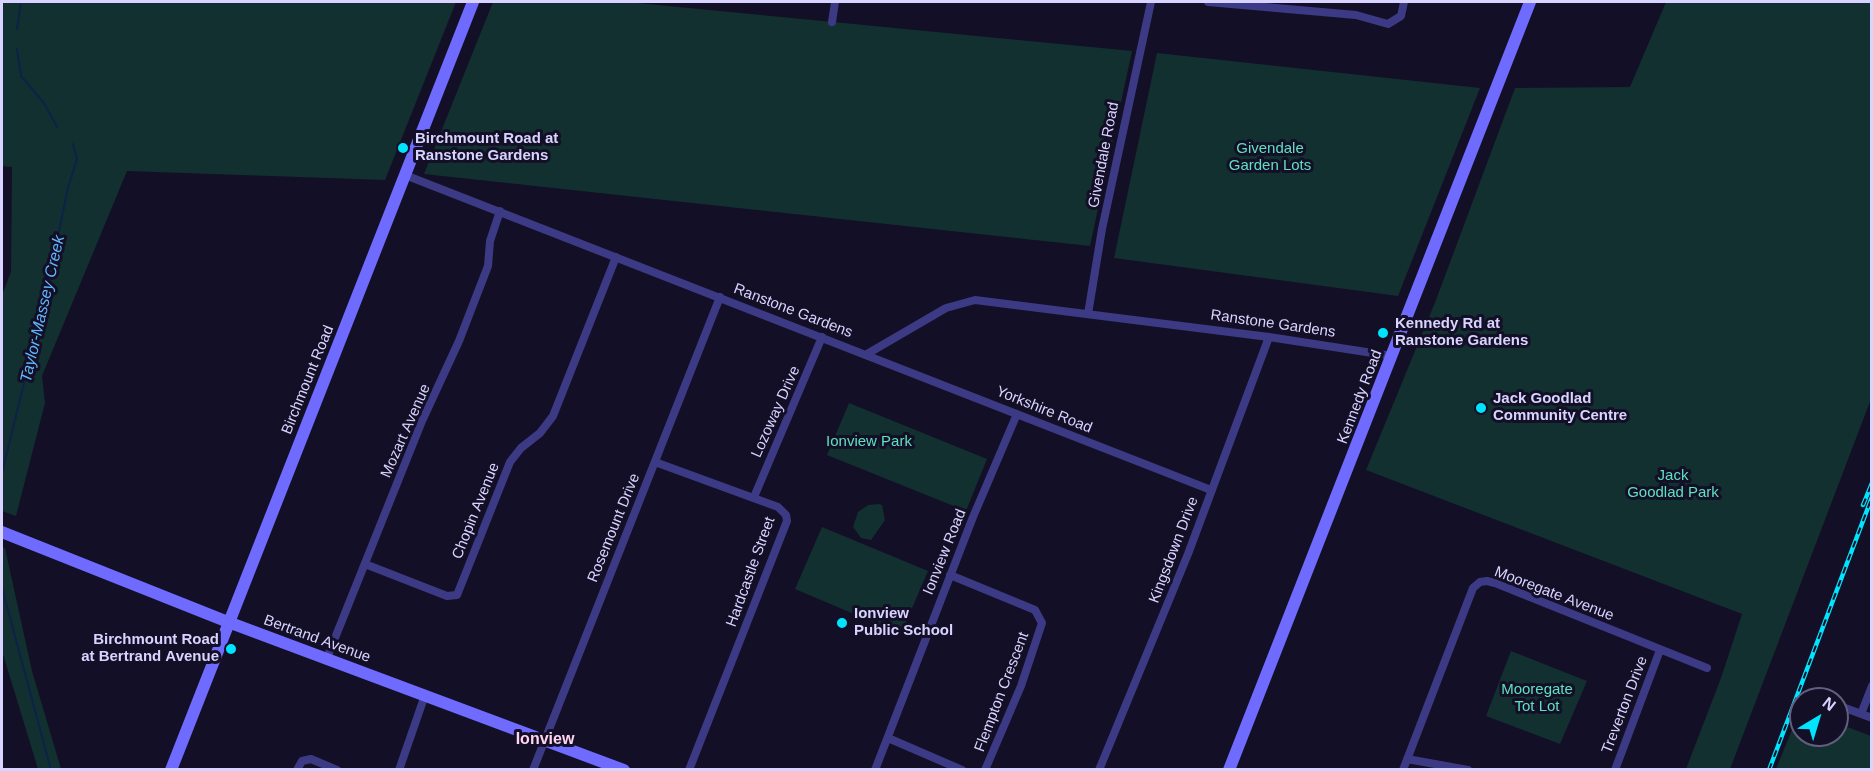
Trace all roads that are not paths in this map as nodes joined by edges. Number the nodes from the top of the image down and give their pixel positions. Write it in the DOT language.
graph roads {
  1 [pos="474,2"];
  2 [pos="835,2"];
  3 [pos="1151,2"];
  4 [pos="1208,2"];
  5 [pos="1404,2"];
  6 [pos="1530,2"];
  7 [pos="832,22"];
  8 [pos="405,175"];
  9 [pos="500,212"];
  10 [pos="616,257"];
  11 [pos="720,297"];
  12 [pos="1088,314"];
  13 [pos="822,337"];
  14 [pos="1269,337"];
  15 [pos="867,354"];
  16 [pos="1392,356"];
  17 [pos="1017,414"];
  18 [pos="655,462"];
  19 [pos="1211,490"];
  20 [pos="754,497"];
  21 [pos="2,532"];
  22 [pos="365,564"];
  23 [pos="950,575"];
  24 [pos="228,622"];
  25 [pos="1660,650"];
  26 [pos="327,658"];
  27 [pos="1707,668"];
  28 [pos="1872,686"];
  29 [pos="425,695"];
  30 [pos="1849,710"];
  31 [pos="1861,714"];
  32 [pos="1872,718"];
  33 [pos="888,738"];
  34 [pos="545,740"];
  35 [pos="1407,759"];
  36 [pos="171,770"];
  37 [pos="297,770"];
  38 [pos="337,770"];
  39 [pos="399,770"];
  40 [pos="533,770"];
  41 [pos="624,770"];
  42 [pos="689,770"];
  43 [pos="875,770"];
  44 [pos="962,770"];
  45 [pos="985,770"];
  46 [pos="1098,770"];
  47 [pos="1229,770"];
  48 [pos="1403,770"];
  49 [pos="1468,770"];
  50 [pos="1615,770"];
  1 -- 8 [label="main road, Birchmount Road"];
  2 -- 7 [label="street"];
  3 -- 12 [label="street, Givendale Road"];
  4 -- 5 [label="street"];
  6 -- 16 [label="main road, Kennedy Road"];
  8 -- 9 [label="street, Ranstone Gardens"];
  8 -- 24 [label="main road, Birchmount Road"];
  9 -- 10 [label="street, Ranstone Gardens"];
  9 -- 22 [label="street, Mozart Avenue"];
  10 -- 11 [label="street, Ranstone Gardens"];
  10 -- 22 [label="street, Chopin Avenue"];
  11 -- 13 [label="street, Ranstone Gardens"];
  11 -- 18 [label="street, Rosemount Drive"];
  12 -- 14 [label="street, Ranstone Gardens"];
  12 -- 15 [label="street, Ranstone Gardens"];
  13 -- 15 [label="street, Ranstone Gardens"];
  13 -- 20 [label="street, Lozoway Drive"];
  14 -- 16 [label="street, Ranstone Gardens"];
  14 -- 19 [label="street, Kingsdown Drive"];
  15 -- 17 [label="street, Yorkshire Road"];
  16 -- 47 [label="main road, Kennedy Road"];
  17 -- 19 [label="street, Yorkshire Road"];
  17 -- 23 [label="street, Ionview Road"];
  18 -- 20 [label="street, Hardcastle Street"];
  18 -- 34 [label="street, Rosemount Drive"];
  19 -- 46 [label="street, Kingsdown Drive"];
  20 -- 42 [label="street, Hardcastle Street"];
  21 -- 24 [label="main road, Bertrand Avenue"];
  22 -- 26 [label="street, Mozart Avenue"];
  23 -- 33 [label="street, Ionview Road"];
  23 -- 45 [label="street, Flempton Crescent"];
  24 -- 26 [label="main road, Bertrand Avenue"];
  24 -- 36 [label="main road, Birchmount Road"];
  25 -- 27 [label="street, Mooregate Avenue"];
  25 -- 35 [label="street, Mooregate Avenue"];
  25 -- 50 [label="street, Treverton Drive"];
  26 -- 29 [label="main road, Bertrand Avenue"];
  28 -- 31 [label="street"];
  29 -- 34 [label="main road, Bertrand Avenue"];
  29 -- 39 [label="street"];
  30 -- 31 [label="street"];
  31 -- 32 [label="street"];
  33 -- 43 [label="street, Ionview Road"];
  33 -- 44 [label="street"];
  34 -- 40 [label="street, Rosemount Drive"];
  34 -- 41 [label="main road, Bertrand Avenue"];
  35 -- 48 [label="street, Mooregate Avenue"];
  35 -- 49 [label="street"];
  37 -- 38 [label="street"];
}
